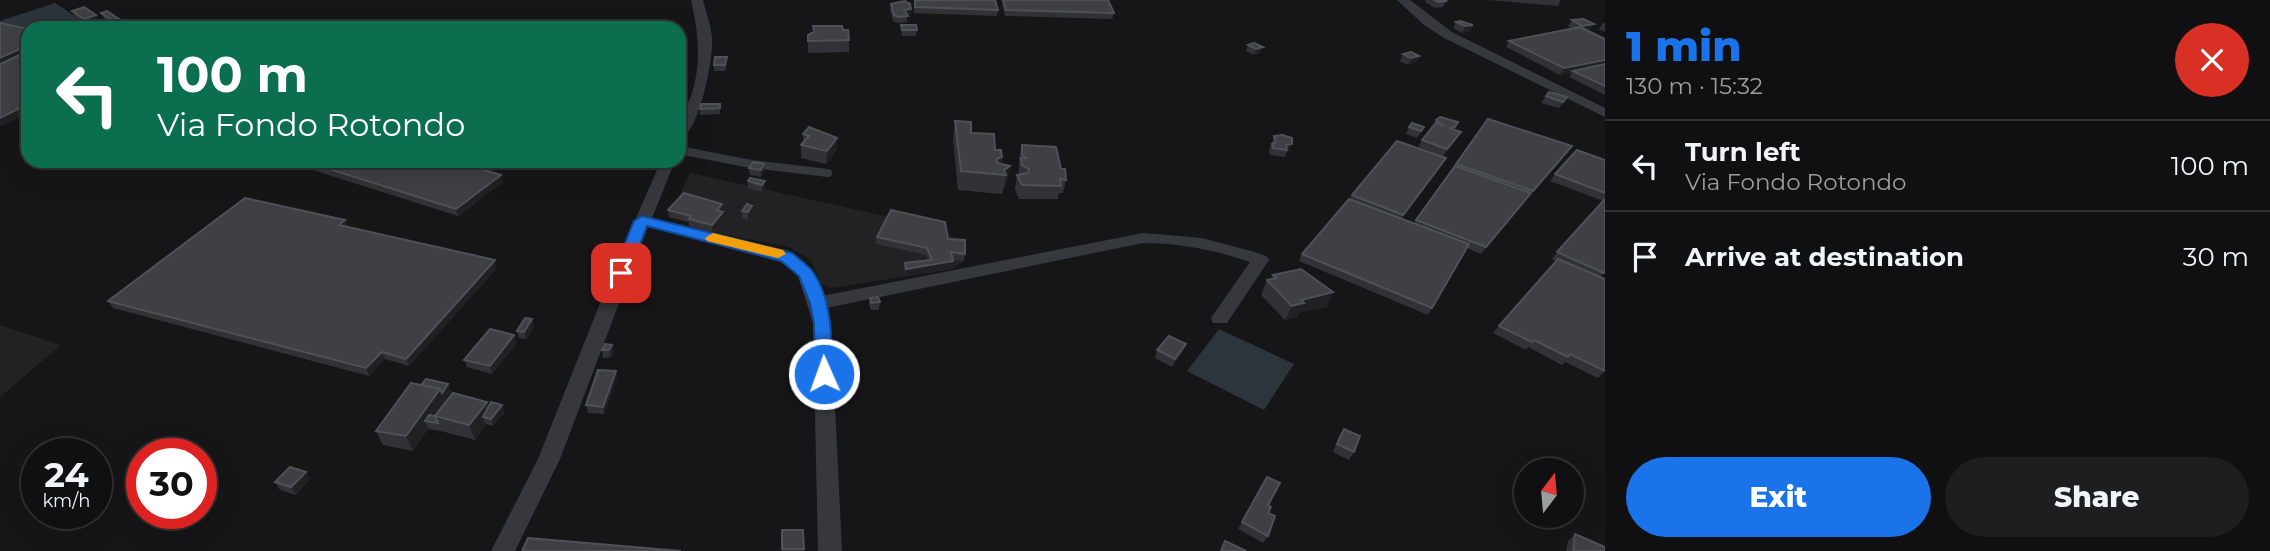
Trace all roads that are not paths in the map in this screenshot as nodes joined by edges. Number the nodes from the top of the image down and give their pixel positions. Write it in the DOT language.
graph roads {
  1 [pos="697,0"];
  2 [pos="1403,0"];
  3 [pos="1605,113"];
  4 [pos="686,121"];
  5 [pos="686,151"];
  6 [pos="665,168"];
  7 [pos="828,173"];
  8 [pos="642,221"];
  9 [pos="818,303"];
  10 [pos="1220,318"];
  11 [pos="503,551"];
  12 [pos="830,551"];
  1 -- 4 [label="street"];
  2 -- 3 [label="street"];
  5 -- 7 [label="lane"];
  6 -- 8 [label="street"];
  8 -- 9 [label="street"];
  8 -- 11 [label="street"];
  9 -- 10 [label="street"];
  9 -- 12 [label="street"];
}
